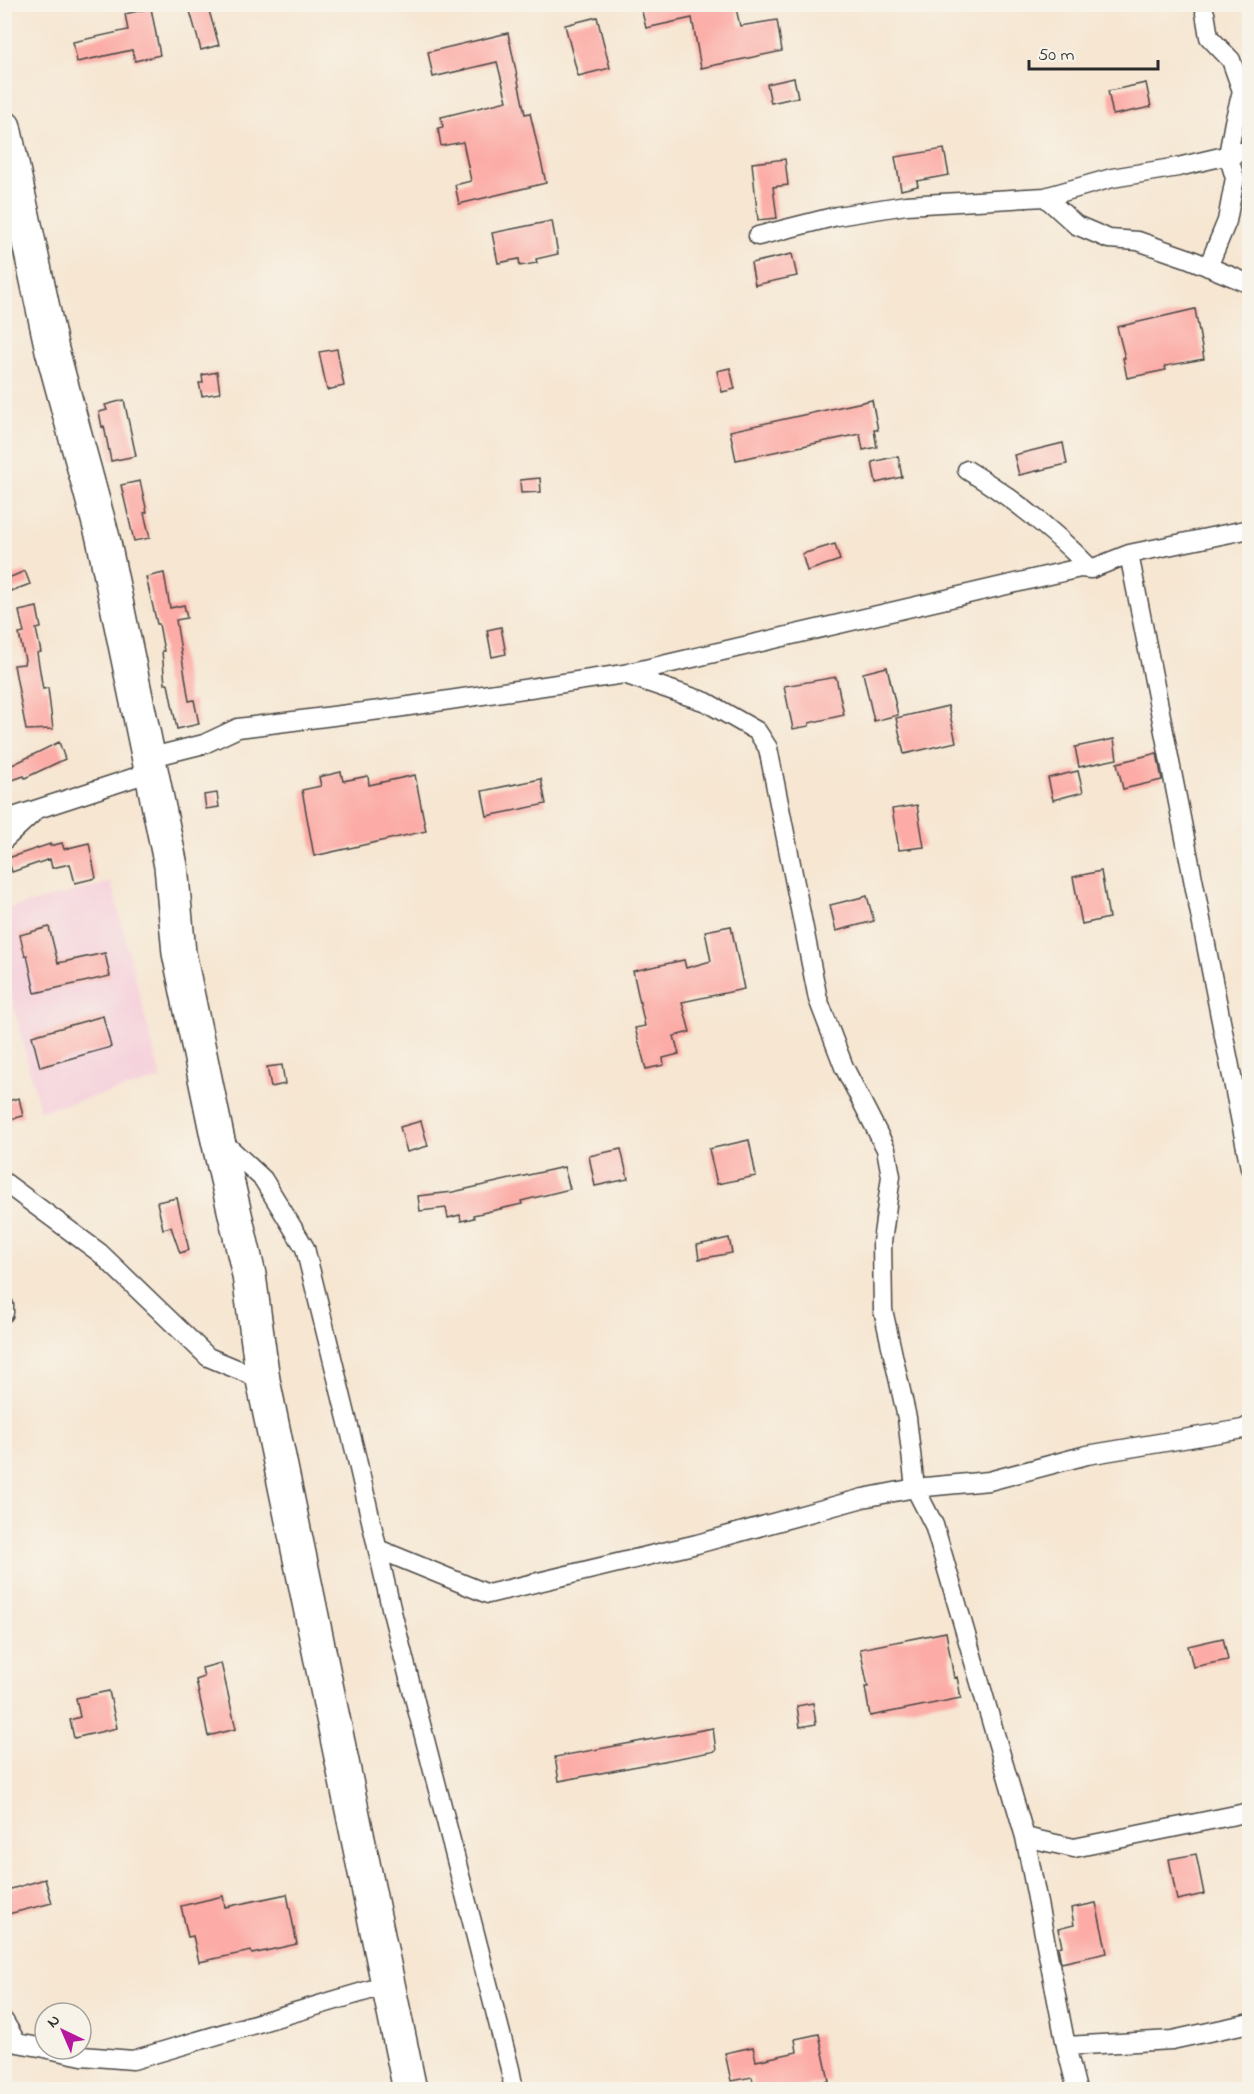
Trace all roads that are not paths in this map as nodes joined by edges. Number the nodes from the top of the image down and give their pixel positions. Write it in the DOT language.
graph roads {
  1 [pos="1204,13"];
  2 [pos="4,127"];
  3 [pos="1250,150"];
  4 [pos="1228,154"];
  5 [pos="1045,197"];
  6 [pos="758,237"];
  7 [pos="1208,267"];
  8 [pos="1250,284"];
  9 [pos="968,470"];
  10 [pos="1250,529"];
  11 [pos="1130,554"];
  12 [pos="1091,569"];
  13 [pos="624,674"];
  14 [pos="150,765"];
  15 [pos="37,809"];
  16 [pos="4,820"];
  17 [pos="4,840"];
  18 [pos="217,1136"];
  19 [pos="1250,1168"];
  20 [pos="4,1182"];
  21 [pos="4,1305"];
  22 [pos="4,1313"];
  23 [pos="263,1380"];
  24 [pos="1250,1425"];
  25 [pos="915,1488"];
  26 [pos="378,1549"];
  27 [pos="1250,1812"];
  28 [pos="1025,1837"];
  29 [pos="390,1984"];
  30 [pos="4,2021"];
  31 [pos="1250,2023"];
  32 [pos="33,2046"];
  33 [pos="1066,2046"];
  34 [pos="93,2057"];
  35 [pos="410,2090"];
  36 [pos="514,2090"];
  37 [pos="1077,2090"];
  1 -- 4 [label="street"];
  2 -- 14 [label="highway"];
  3 -- 4 [label="street"];
  4 -- 5 [label="street"];
  4 -- 7 [label="street"];
  5 -- 6 [label="street"];
  5 -- 7 [label="street"];
  7 -- 8 [label="street"];
  9 -- 12 [label="street"];
  10 -- 11 [label="street"];
  11 -- 12 [label="street"];
  11 -- 19 [label="street"];
  12 -- 13 [label="street"];
  13 -- 14 [label="street"];
  13 -- 25 [label="street"];
  14 -- 15 [label="street"];
  14 -- 18 [label="highway"];
  15 -- 16 [label="street"];
  15 -- 17 [label="street"];
  18 -- 23 [label="highway"];
  18 -- 26 [label="street"];
  20 -- 23 [label="street"];
  21 -- 22 [label="street"];
  23 -- 29 [label="highway"];
  24 -- 25 [label="street"];
  25 -- 26 [label="street"];
  25 -- 28 [label="street"];
  26 -- 36 [label="street"];
  27 -- 28 [label="street"];
  28 -- 33 [label="street"];
  29 -- 34 [label="street"];
  29 -- 35 [label="highway"];
  30 -- 32 [label="street"];
  31 -- 33 [label="street"];
  33 -- 37 [label="street"];
}
